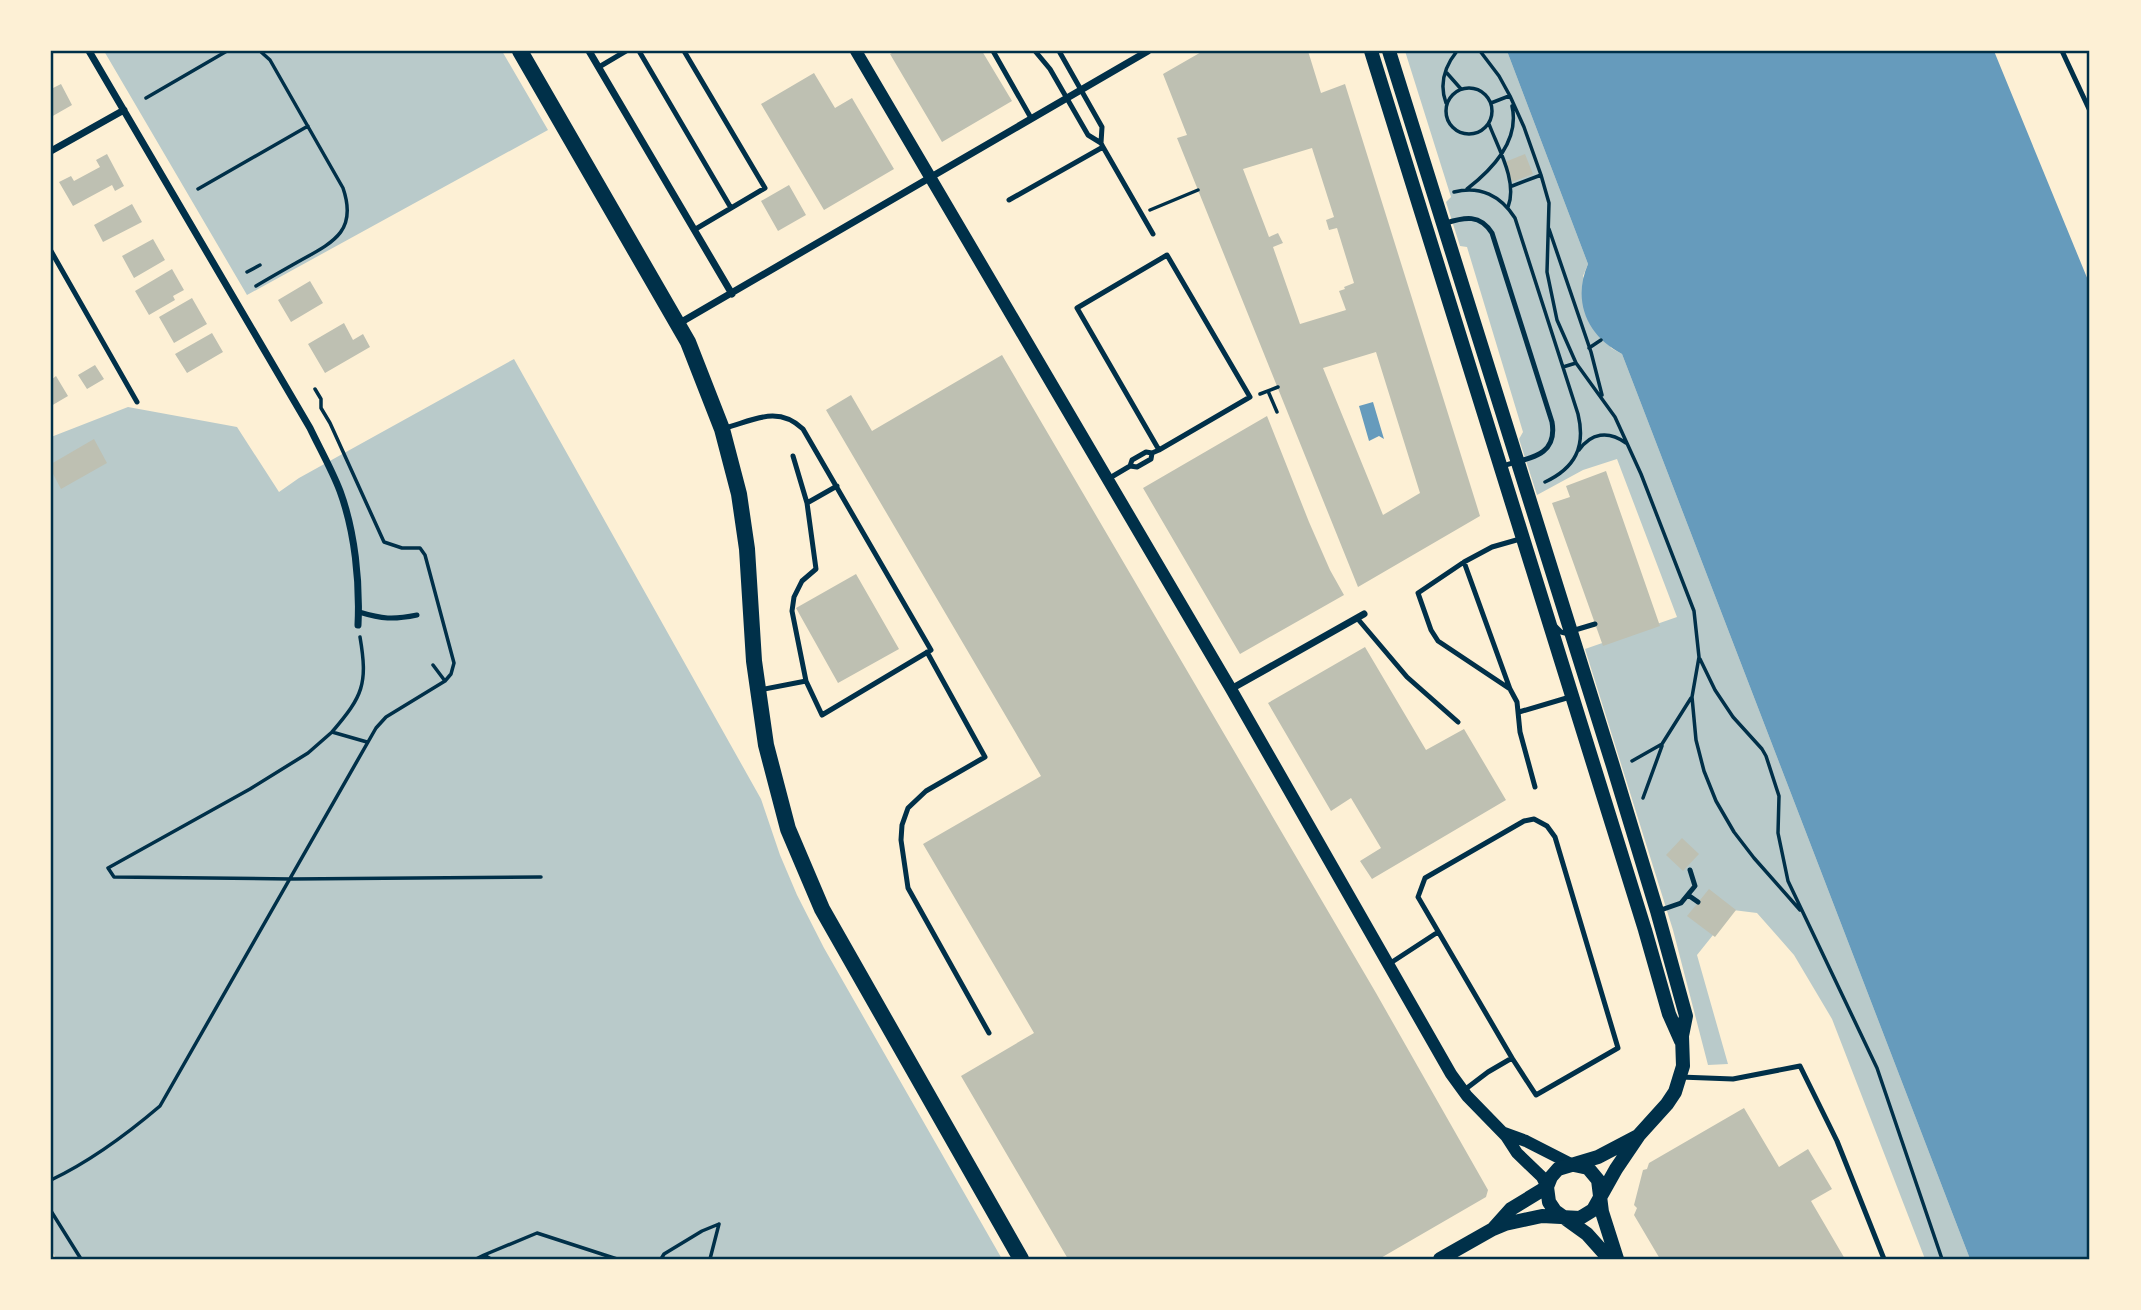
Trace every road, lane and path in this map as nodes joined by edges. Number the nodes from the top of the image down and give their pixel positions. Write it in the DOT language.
graph roads {
  1 [pos="89,51"];
  2 [pos="227,51"];
  3 [pos="260,51"];
  4 [pos="520,51"];
  5 [pos="589,51"];
  6 [pos="626,51"];
  7 [pos="639,51"];
  8 [pos="684,51"];
  9 [pos="856,51"];
  10 [pos="992,51"];
  11 [pos="1035,51"];
  12 [pos="1059,51"];
  13 [pos="1126,51"];
  14 [pos="1148,51"];
  15 [pos="1371,51"];
  16 [pos="1389,51"];
  17 [pos="1457,51"];
  18 [pos="1480,51"];
  19 [pos="2062,51"];
  20 [pos="1132,60"];
  21 [pos="599,67"];
  22 [pos="1446,71"];
  23 [pos="1461,89"];
  24 [pos="1080,90"];
  25 [pos="1510,96"];
  26 [pos="146,98"];
  27 [pos="1067,98"];
  28 [pos="1491,103"];
  29 [pos="1446,105"];
  30 [pos="124,110"];
  31 [pos="2090,111"];
  32 [pos="1031,118"];
  33 [pos="1410,120"];
  34 [pos="1489,124"];
  35 [pos="1394,125"];
  36 [pos="308,126"];
  37 [pos="1102,145"];
  38 [pos="51,151"];
  39 [pos="1501,156"];
  40 [pos="1541,175"];
  41 [pos="930,177"];
  42 [pos="1512,186"];
  43 [pos="1467,188"];
  44 [pos="198,189"];
  45 [pos="1198,190"];
  46 [pos="1454,192"];
  47 [pos="1009,200"];
  48 [pos="1508,207"];
  49 [pos="731,208"];
  50 [pos="1142,214"];
  51 [pos="1443,224"];
  52 [pos="1548,227"];
  53 [pos="694,229"];
  54 [pos="1153,234"];
  55 [pos="51,251"];
  56 [pos="260,265"];
  57 [pos="247,272"];
  58 [pos="256,286"];
  59 [pos="732,293"];
  60 [pos="678,324"];
  61 [pos="1601,340"];
  62 [pos="1589,348"];
  63 [pos="1576,363"];
  64 [pos="1563,367"];
  65 [pos="1278,387"];
  66 [pos="314,389"];
  67 [pos="1268,391"];
  68 [pos="1250,397"];
  69 [pos="1603,400"];
  70 [pos="137,402"];
  71 [pos="1277,412"];
  72 [pos="722,429"];
  73 [pos="1627,444"];
  74 [pos="1159,450"];
  75 [pos="1576,453"];
  76 [pos="793,456"];
  77 [pos="1517,461"];
  78 [pos="1502,466"];
  79 [pos="1108,479"];
  80 [pos="1545,482"];
  81 [pos="837,486"];
  82 [pos="807,503"];
  83 [pos="1523,538"];
  84 [pos="1464,562"];
  85 [pos="1542,598"];
  86 [pos="359,612"];
  87 [pos="417,615"];
  88 [pos="1361,616"];
  89 [pos="1595,624"];
  90 [pos="358,625"];
  91 [pos="1570,631"];
  92 [pos="926,652"];
  93 [pos="1699,657"];
  94 [pos="433,665"];
  95 [pos="445,681"];
  96 [pos="806,681"];
  97 [pos="1231,689"];
  98 [pos="1510,689"];
  99 [pos="757,690"];
  100 [pos="1572,696"];
  101 [pos="1692,697"];
  102 [pos="1519,712"];
  103 [pos="1458,722"];
  104 [pos="332,732"];
  105 [pos="367,742"];
  106 [pos="1662,744"];
  107 [pos="1632,761"];
  108 [pos="1535,787"];
  109 [pos="1643,798"];
  110 [pos="1690,870"];
  111 [pos="541,877"];
  112 [pos="292,879"];
  113 [pos="1688,895"];
  114 [pos="1698,902"];
  115 [pos="1800,910"];
  116 [pos="1657,911"];
  117 [pos="1438,932"];
  118 [pos="1389,964"];
  119 [pos="989,1033"];
  120 [pos="1681,1041"];
  121 [pos="1512,1058"];
  122 [pos="1680,1077"];
  123 [pos="1463,1091"];
  124 [pos="1503,1133"];
  125 [pos="1639,1135"];
  126 [pos="1573,1165"];
  127 [pos="51,1180"];
  128 [pos="1547,1186"];
  129 [pos="1600,1198"];
  130 [pos="51,1211"];
  131 [pos="1564,1216"];
  132 [pos="1493,1229"];
  133 [pos="484,1255"];
  134 [pos="604,1257"];
  135 [pos="81,1259"];
  136 [pos="476,1259"];
  137 [pos="491,1259"];
  138 [pos="617,1259"];
  139 [pos="661,1259"];
  140 [pos="710,1259"];
  141 [pos="1021,1259"];
  142 [pos="1440,1259"];
  143 [pos="1616,1259"];
  144 [pos="1884,1259"];
  145 [pos="1942,1259"];
  1 -- 30 [label="street"];
  2 -- 26 [label="path"];
  3 -- 36 [label="path"];
  4 -- 60 [label="main road"];
  5 -- 21 [label="street"];
  6 -- 21 [label="lane"];
  7 -- 49 [label="lane"];
  8 -- 49 [label="lane"];
  9 -- 41 [label="street"];
  10 -- 32 [label="lane"];
  11 -- 27 [label="lane"];
  12 -- 24 [label="lane"];
  13 -- 20 [label="street"];
  14 -- 20 [label="street"];
  15 -- 35 [label="main road"];
  16 -- 33 [label="main road"];
  17 -- 22 [label="path"];
  18 -- 25 [label="path"];
  19 -- 31 [label="lane"];
  20 -- 24 [label="street"];
  21 -- 53 [label="street"];
  22 -- 23 [label="path"];
  22 -- 29 [label="path"];
  23 -- 28 [label="path"];
  23 -- 29 [label="path"];
  24 -- 27 [label="street"];
  24 -- 37 [label="lane"];
  25 -- 28 [label="path"];
  25 -- 39 [label="path"];
  25 -- 40 [label="path"];
  27 -- 32 [label="street"];
  27 -- 37 [label="lane"];
  28 -- 34 [label="path"];
  29 -- 34 [label="path"];
  30 -- 38 [label="street"];
  30 -- 86 [label="street"];
  32 -- 41 [label="street"];
  33 -- 35 [label="main road"];
  33 -- 51 [label="main road"];
  34 -- 39 [label="path"];
  35 -- 78 [label="main road"];
  36 -- 44 [label="path"];
  36 -- 58 [label="path"];
  37 -- 47 [label="lane"];
  37 -- 50 [label="lane"];
  39 -- 42 [label="path"];
  39 -- 43 [label="path"];
  40 -- 42 [label="path"];
  40 -- 52 [label="path"];
  41 -- 59 [label="street"];
  41 -- 79 [label="street"];
  42 -- 48 [label="path"];
  43 -- 46 [label="path"];
  43 -- 48 [label="path"];
  45 -- 50 [label="path"];
  48 -- 64 [label="path"];
  49 -- 53 [label="lane"];
  50 -- 54 [label="lane"];
  51 -- 77 [label="main road"];
  51 -- 77 [label="lane"];
  52 -- 62 [label="path"];
  52 -- 63 [label="path"];
  53 -- 59 [label="street"];
  55 -- 70 [label="lane"];
  56 -- 57 [label="path"];
  59 -- 60 [label="street"];
  60 -- 72 [label="main road"];
  61 -- 62 [label="path"];
  62 -- 69 [label="path"];
  63 -- 64 [label="path"];
  63 -- 69 [label="path"];
  64 -- 75 [label="path"];
  65 -- 67 [label="path"];
  66 -- 95 [label="path"];
  67 -- 68 [label="path"];
  67 -- 71 [label="path"];
  68 -- 74 [label="lane"];
  68 -- 74 [label="lane"];
  69 -- 73 [label="path"];
  72 -- 81 [label="lane"];
  72 -- 99 [label="main road"];
  73 -- 75 [label="path"];
  73 -- 93 [label="path"];
  74 -- 79 [label="lane"];
  75 -- 80 [label="path"];
  76 -- 82 [label="lane"];
  77 -- 78 [label="lane"];
  77 -- 91 [label="main road"];
  78 -- 83 [label="main road"];
  79 -- 97 [label="street"];
  81 -- 82 [label="lane"];
  81 -- 92 [label="lane"];
  82 -- 96 [label="lane"];
  83 -- 84 [label="lane"];
  83 -- 85 [label="main road"];
  84 -- 98 [label="lane"];
  84 -- 98 [label="lane"];
  85 -- 91 [label="lane"];
  85 -- 100 [label="main road"];
  86 -- 87 [label="lane"];
  86 -- 90 [label="street"];
  88 -- 97 [label="street"];
  88 -- 103 [label="lane"];
  89 -- 91 [label="lane"];
  90 -- 104 [label="path"];
  91 -- 116 [label="main road"];
  92 -- 96 [label="lane"];
  92 -- 119 [label="lane"];
  93 -- 101 [label="path"];
  93 -- 115 [label="path"];
  94 -- 95 [label="path"];
  95 -- 105 [label="path"];
  96 -- 99 [label="lane"];
  97 -- 118 [label="street"];
  98 -- 102 [label="lane"];
  99 -- 141 [label="main road"];
  100 -- 102 [label="lane"];
  100 -- 120 [label="main road"];
  101 -- 106 [label="path"];
  101 -- 115 [label="path"];
  102 -- 108 [label="lane"];
  104 -- 105 [label="path"];
  104 -- 112 [label="path"];
  105 -- 112 [label="path"];
  106 -- 107 [label="path"];
  106 -- 109 [label="path"];
  110 -- 113 [label="lane"];
  111 -- 112 [label="path"];
  112 -- 127 [label="path"];
  113 -- 114 [label="lane"];
  113 -- 116 [label="lane"];
  115 -- 145 [label="path"];
  116 -- 120 [label="main road"];
  117 -- 118 [label="lane"];
  117 -- 121 [label="lane"];
  117 -- 121 [label="lane"];
  118 -- 123 [label="street"];
  120 -- 122 [label="main road"];
  121 -- 123 [label="lane"];
  122 -- 125 [label="main road"];
  122 -- 144 [label="lane"];
  123 -- 124 [label="street"];
  124 -- 126 [label="street"];
  124 -- 128 [label="street"];
  125 -- 126 [label="main road"];
  125 -- 129 [label="main road"];
  126 -- 128 [label="main road"];
  126 -- 129 [label="main road"];
  128 -- 131 [label="main road"];
  128 -- 132 [label="main road"];
  129 -- 131 [label="main road"];
  129 -- 143 [label="main road"];
  130 -- 135 [label="path"];
  131 -- 132 [label="main road"];
  131 -- 143 [label="main road"];
  132 -- 142 [label="main road"];
  133 -- 134 [label="path"];
  133 -- 136 [label="path"];
  133 -- 137 [label="path"];
  134 -- 138 [label="path"];
  139 -- 140 [label="path"];
}
